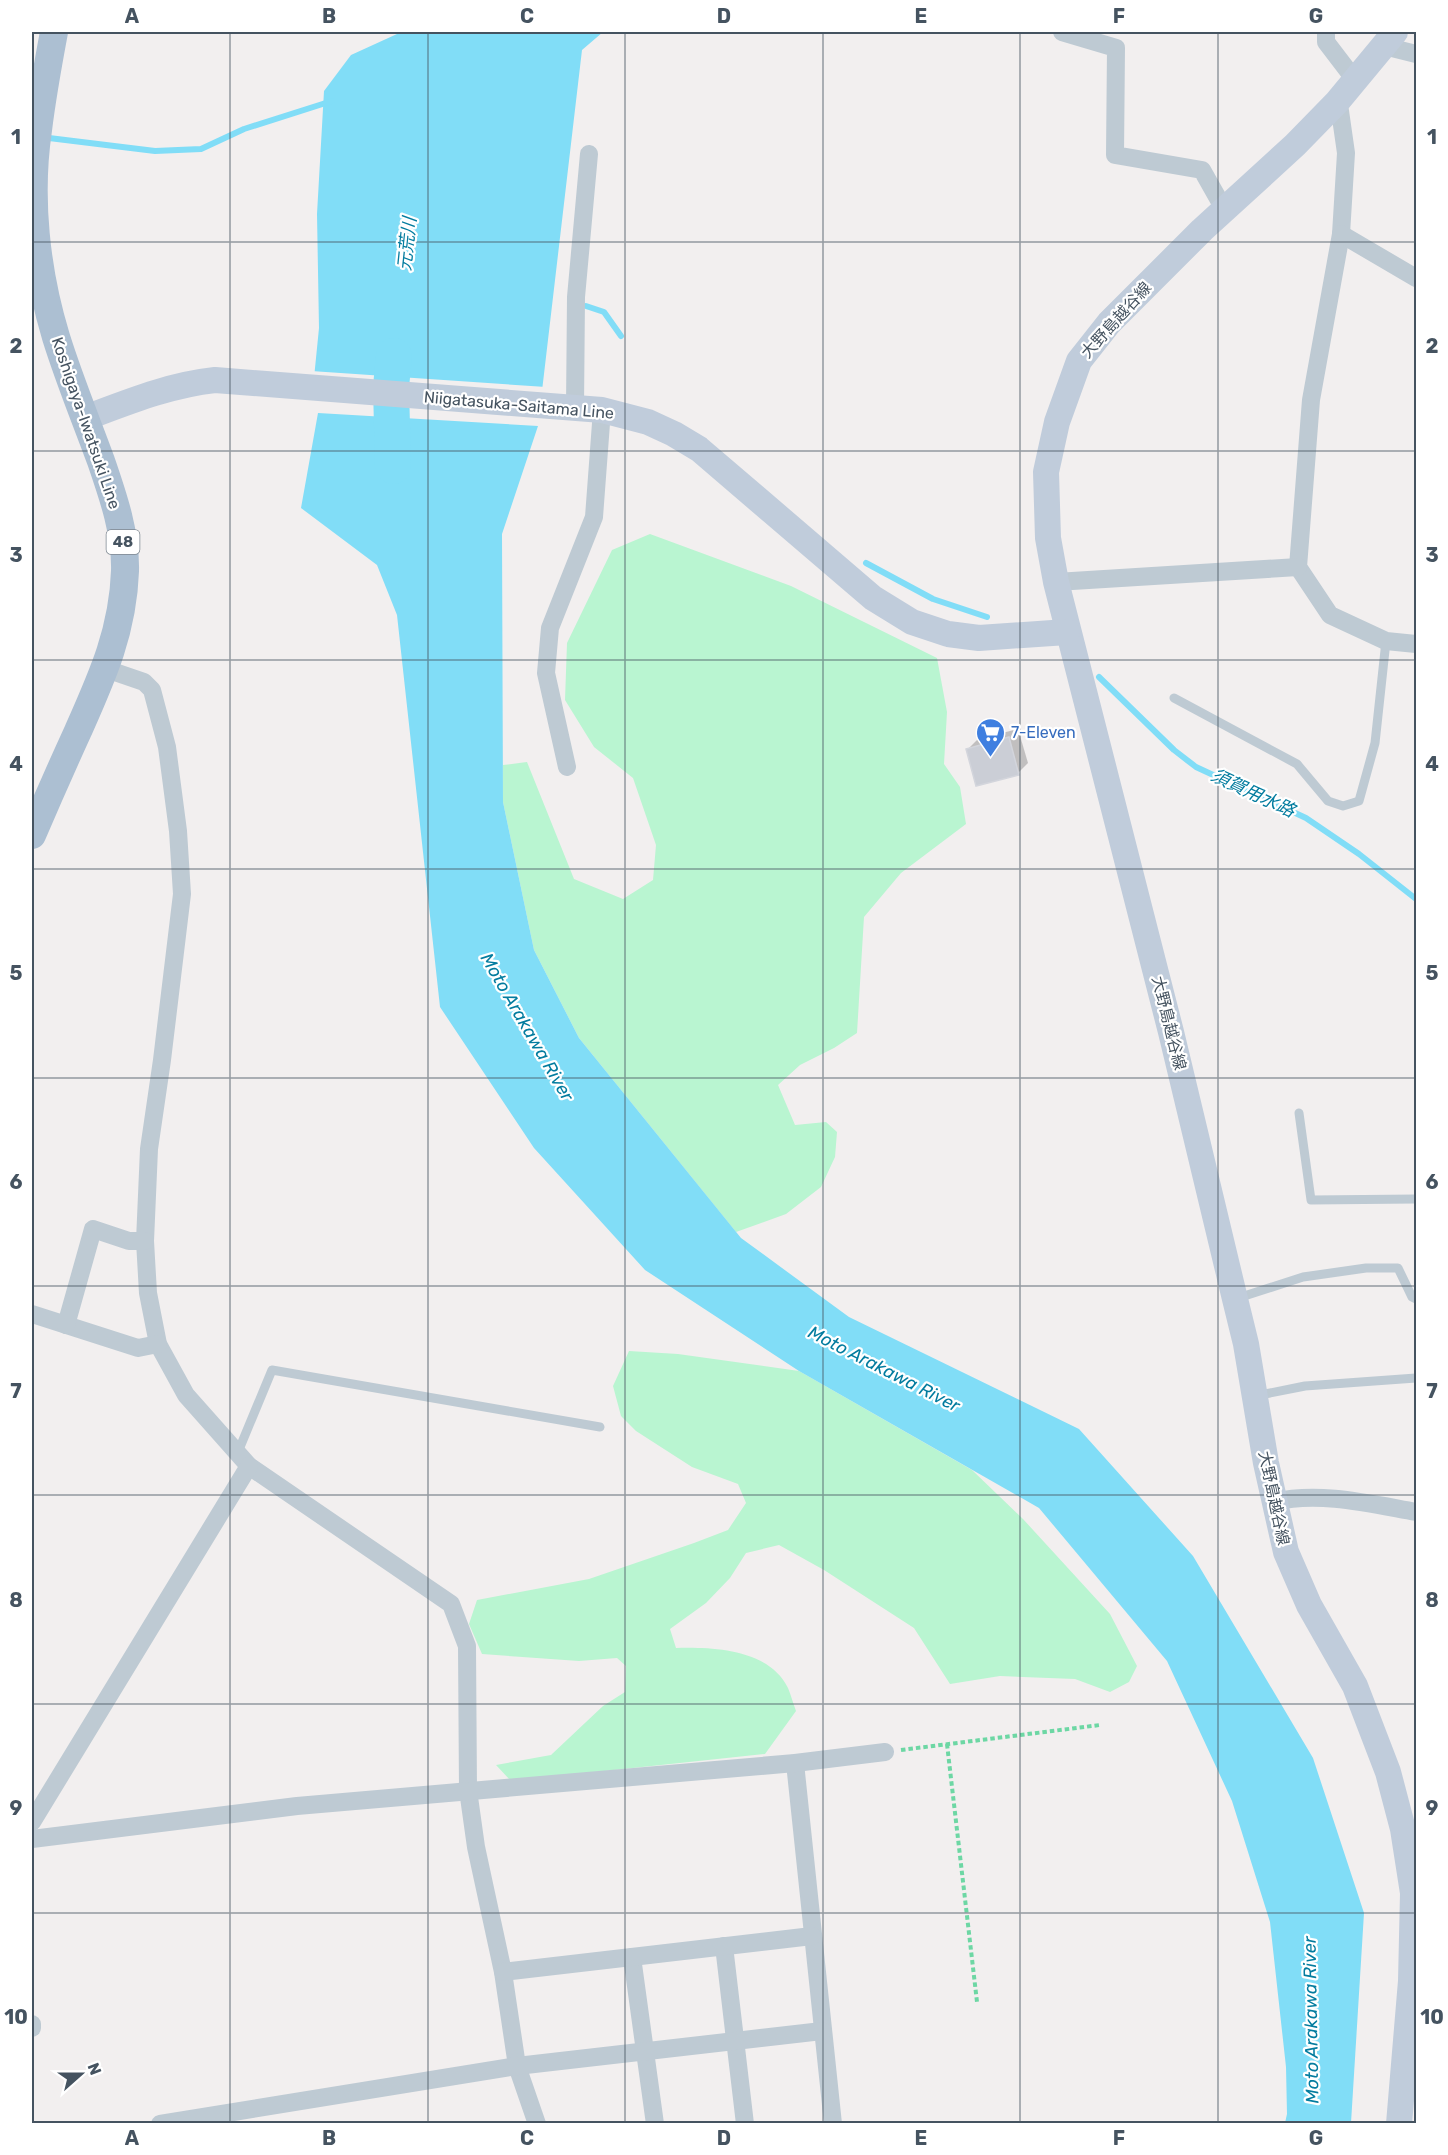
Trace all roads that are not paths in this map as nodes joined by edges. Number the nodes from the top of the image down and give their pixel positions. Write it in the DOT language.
graph roads {
  1 [pos="54,32"];
  2 [pos="1062,32"];
  3 [pos="1326,32"];
  4 [pos="1390,39"];
  5 [pos="1416,54"];
  6 [pos="1355,80"];
  7 [pos="1336,102"];
  8 [pos="589,154"];
  9 [pos="1224,209"];
  10 [pos="1341,234"];
  11 [pos="1416,278"];
  12 [pos="568,407"];
  13 [pos="602,410"];
  14 [pos="86,418"];
  15 [pos="1298,567"];
  16 [pos="1056,582"];
  17 [pos="1067,632"];
  18 [pos="1386,640"];
  19 [pos="1416,644"];
  20 [pos="106,669"];
  21 [pos="1174,698"];
  22 [pos="567,767"];
  23 [pos="32,835"];
  24 [pos="1299,1113"];
  25 [pos="1416,1199"];
  26 [pos="145,1241"];
  27 [pos="1235,1299"];
  28 [pos="1416,1299"];
  29 [pos="32,1314"];
  30 [pos="66,1325"];
  31 [pos="158,1344"];
  32 [pos="1416,1378"];
  33 [pos="1255,1396"];
  34 [pos="600,1427"];
  35 [pos="244,1459"];
  36 [pos="1274,1502"];
  37 [pos="1416,1512"];
  38 [pos="885,1752"];
  39 [pos="795,1763"];
  40 [pos="468,1790"];
  41 [pos="32,1822"];
  42 [pos="32,1839"];
  43 [pos="812,1936"];
  44 [pos="724,1946"];
  45 [pos="632,1957"];
  46 [pos="503,1972"];
  47 [pos="822,2031"];
  48 [pos="735,2041"];
  49 [pos="645,2051"];
  50 [pos="517,2066"];
  51 [pos="160,2124"];
  52 [pos="537,2124"];
  53 [pos="655,2124"];
  54 [pos="745,2124"];
  55 [pos="833,2124"];
  56 [pos="1399,2124"];
  1 -- 14 [label="main road, Koshigaya-Iwatsuki Line / 48"];
  2 -- 9 [label="street"];
  3 -- 6 [label="street"];
  4 -- 5 [label="street"];
  4 -- 6 [label="main road, 大野島越谷線"];
  6 -- 7 [label="main road, 大野島越谷線"];
  7 -- 9 [label="main road, 大野島越谷線"];
  7 -- 10 [label="street"];
  8 -- 12 [label="street"];
  9 -- 16 [label="main road, 大野島越谷線"];
  10 -- 11 [label="street"];
  10 -- 15 [label="street"];
  12 -- 13 [label="main road, Niigatasuka-Saitama Line"];
  12 -- 14 [label="main road, Niigatasuka-Saitama Line"];
  13 -- 17 [label="main road, Niigatasuka-Saitama Line"];
  13 -- 22 [label="street"];
  14 -- 20 [label="main road, Koshigaya-Iwatsuki Line / 48"];
  15 -- 16 [label="street"];
  15 -- 18 [label="street"];
  16 -- 17 [label="main road, 大野島越谷線"];
  17 -- 27 [label="main road, 大野島越谷線"];
  18 -- 19 [label="street"];
  18 -- 21 [label="lane"];
  20 -- 23 [label="main road, Koshigaya-Iwatsuki Line / 48"];
  20 -- 26 [label="street"];
  24 -- 25 [label="lane"];
  26 -- 30 [label="street"];
  26 -- 31 [label="street"];
  27 -- 28 [label="lane"];
  27 -- 33 [label="main road, 大野島越谷線"];
  29 -- 30 [label="street"];
  30 -- 31 [label="street"];
  31 -- 35 [label="street"];
  32 -- 33 [label="lane"];
  33 -- 36 [label="main road, 大野島越谷線"];
  34 -- 35 [label="lane"];
  35 -- 40 [label="street"];
  35 -- 41 [label="street"];
  36 -- 37 [label="street"];
  36 -- 56 [label="main road, 大野島越谷線"];
  38 -- 39 [label="street"];
  39 -- 40 [label="street"];
  39 -- 43 [label="street"];
  40 -- 42 [label="street"];
  40 -- 46 [label="street"];
  43 -- 44 [label="street"];
  43 -- 47 [label="street"];
  44 -- 45 [label="street"];
  44 -- 48 [label="street"];
  45 -- 46 [label="street"];
  45 -- 49 [label="street"];
  46 -- 50 [label="street"];
  47 -- 48 [label="street"];
  47 -- 55 [label="street"];
  48 -- 49 [label="street"];
  48 -- 54 [label="street"];
  49 -- 50 [label="street"];
  49 -- 53 [label="street"];
  50 -- 51 [label="street"];
  50 -- 52 [label="street"];
}
